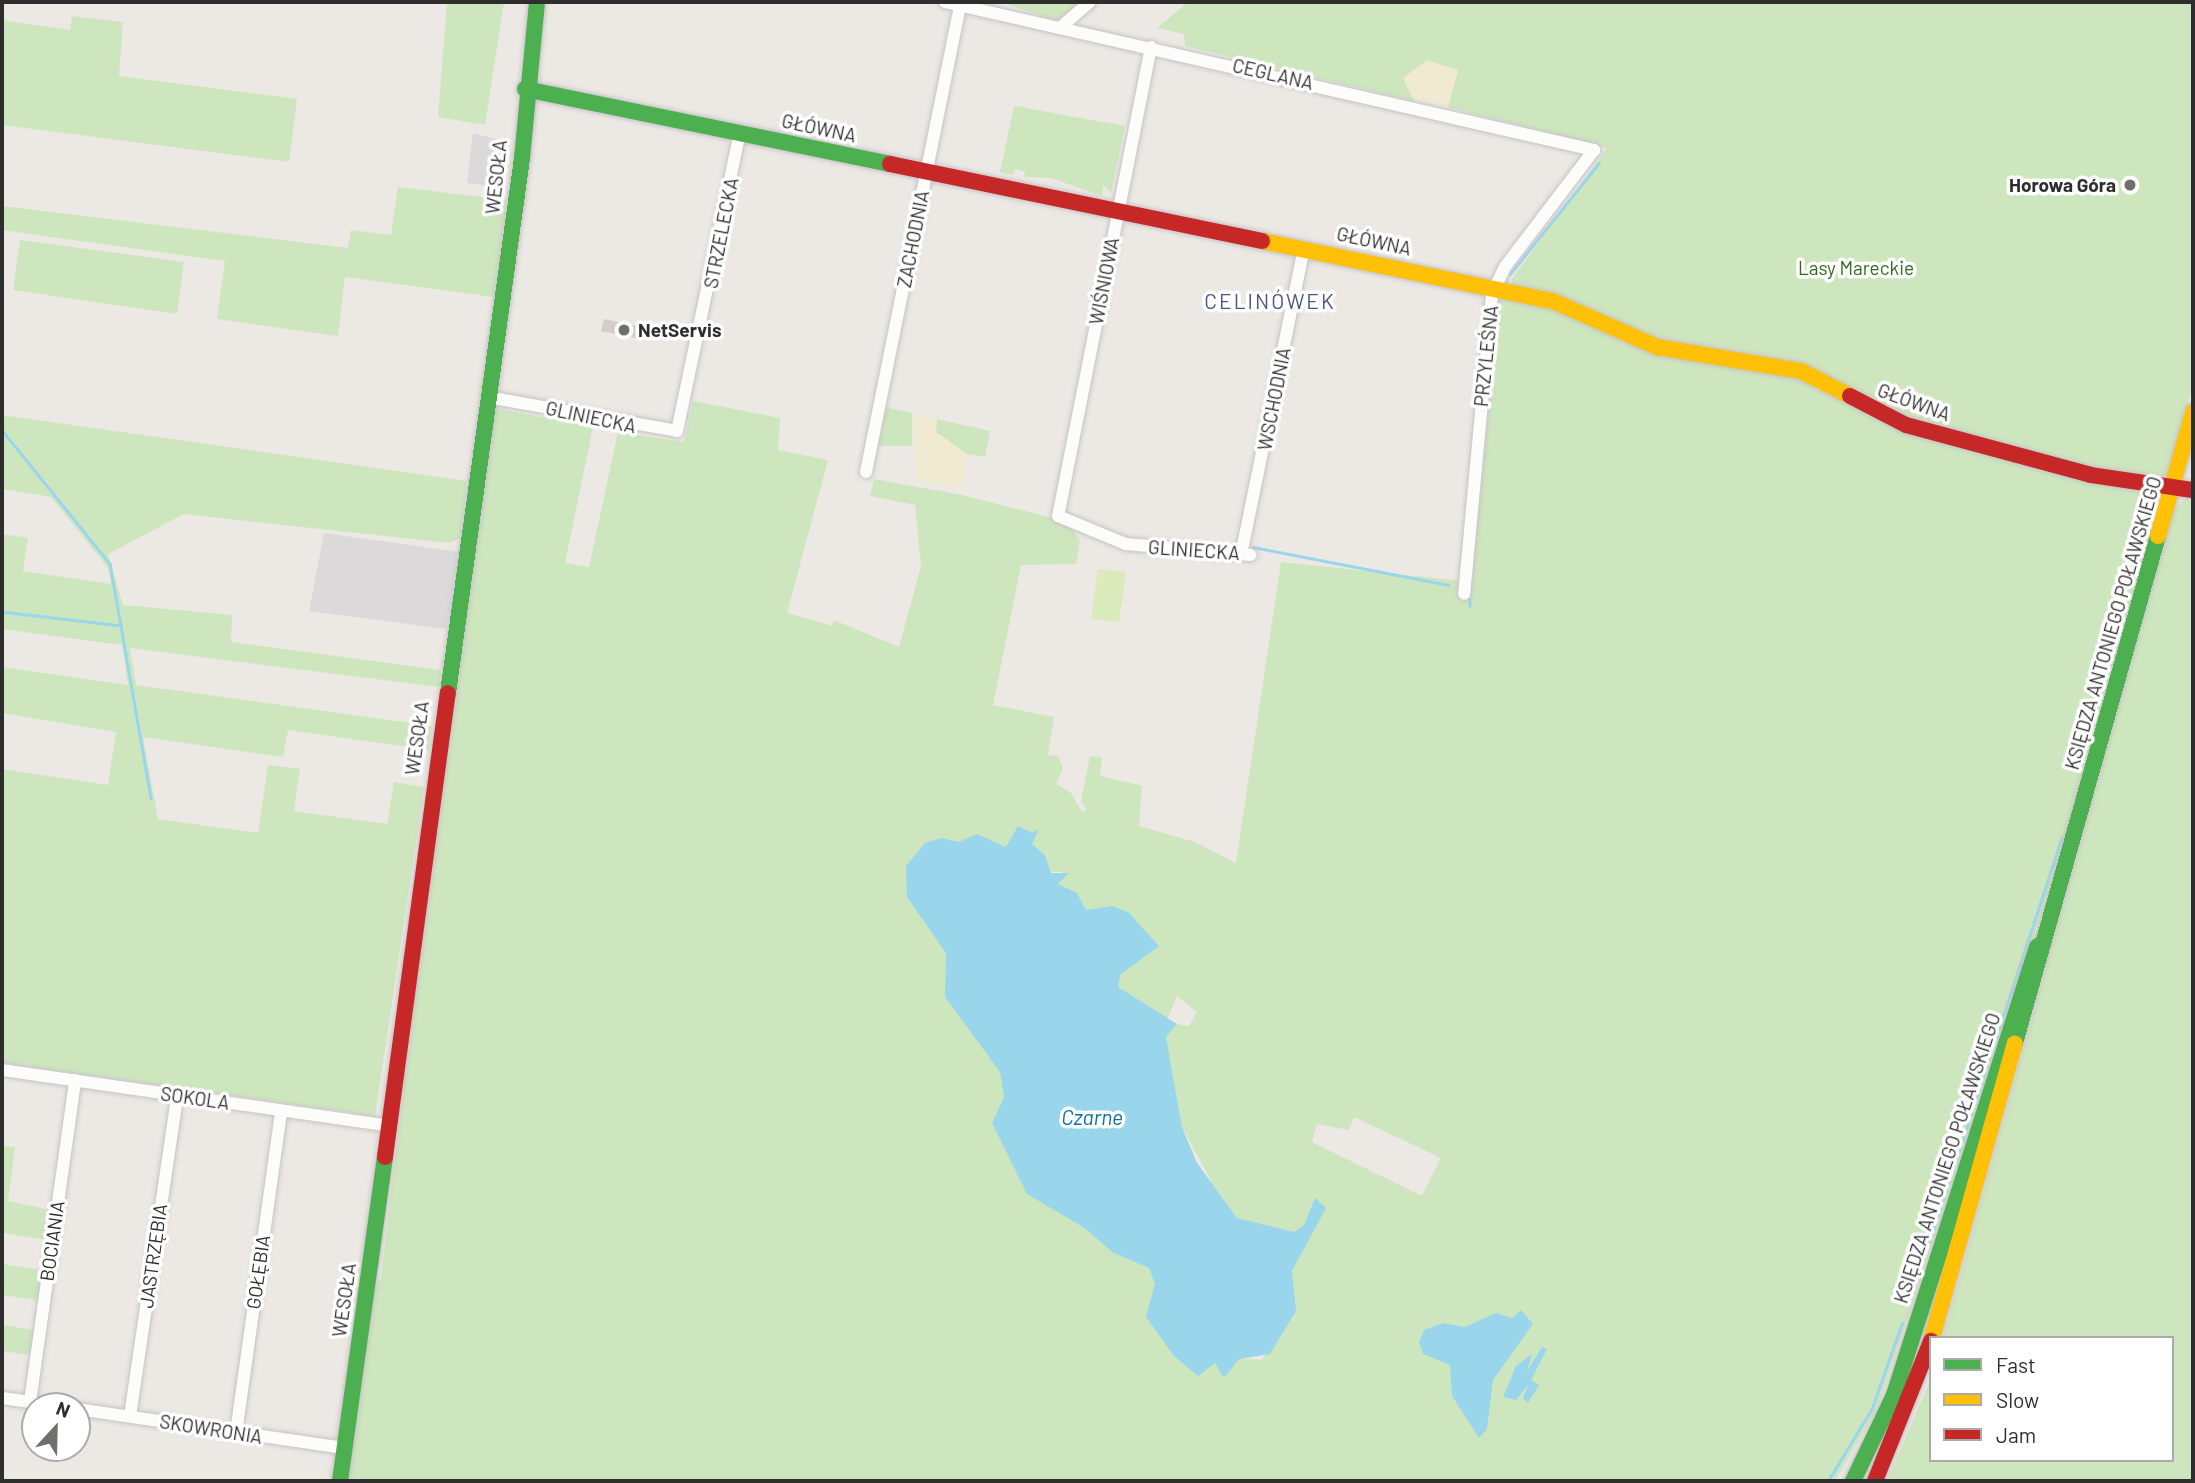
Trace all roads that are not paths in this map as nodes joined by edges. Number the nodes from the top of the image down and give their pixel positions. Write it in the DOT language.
graph roads {
  1 [pos="537,2"];
  2 [pos="946,2"];
  3 [pos="1090,2"];
  4 [pos="960,5"];
  5 [pos="988,6"];
  6 [pos="1061,27"];
  7 [pos="1151,47"];
  8 [pos="525,89"];
  9 [pos="740,133"];
  10 [pos="1597,154"];
  11 [pos="926,173"];
  12 [pos="1118,210"];
  13 [pos="1304,248"];
  14 [pos="1495,288"];
  15 [pos="486,397"];
  16 [pos="2193,412"];
  17 [pos="685,415"];
  18 [pos="866,472"];
  19 [pos="2173,486"];
  20 [pos="2193,490"];
  21 [pos="1058,516"];
  22 [pos="1247,553"];
  23 [pos="1464,594"];
  24 [pos="2073,844"];
  25 [pos="2,1070"];
  26 [pos="75,1080"];
  27 [pos="177,1096"];
  28 [pos="281,1111"];
  29 [pos="389,1126"];
  30 [pos="1932,1336"];
  31 [pos="1929,1344"];
  32 [pos="31,1392"];
  33 [pos="2,1398"];
  34 [pos="21,1401"];
  35 [pos="91,1411"];
  36 [pos="130,1416"];
  37 [pos="236,1433"];
  38 [pos="345,1448"];
  39 [pos="340,1481"];
  40 [pos="1853,1481"];
  41 [pos="1875,1481"];
  1 -- 8 [label="street, WESOŁA"];
  2 -- 4 [label="street, CEGLANA"];
  3 -- 6 [label="street"];
  4 -- 5 [label="street, CEGLANA"];
  4 -- 11 [label="street, ZACHODNIA"];
  5 -- 6 [label="street, CEGLANA"];
  6 -- 7 [label="street, CEGLANA"];
  7 -- 10 [label="street, CEGLANA"];
  7 -- 12 [label="street, WIŚNIOWA"];
  8 -- 9 [label="street, GŁÓWNA"];
  8 -- 15 [label="street, WESOŁA"];
  9 -- 11 [label="street, GŁÓWNA"];
  9 -- 17 [label="street, STRZELECKA"];
  10 -- 14 [label="street, PRZYLEŚNA"];
  11 -- 12 [label="street, GŁÓWNA"];
  11 -- 18 [label="street, ZACHODNIA"];
  12 -- 13 [label="street, GŁÓWNA"];
  12 -- 21 [label="street, WIŚNIOWA"];
  13 -- 14 [label="street, GŁÓWNA"];
  13 -- 22 [label="street, WSCHODNIA"];
  14 -- 19 [label="street, GŁÓWNA"];
  14 -- 23 [label="street, PRZYLEŚNA"];
  15 -- 17 [label="street, GLINIECKA"];
  15 -- 29 [label="street, WESOŁA"];
  16 -- 19 [label="street, KSIĘDZA ANTONIEGO POŁAWSKIEGO"];
  19 -- 20 [label="street, GŁÓWNA"];
  19 -- 24 [label="street, KSIĘDZA ANTONIEGO POŁAWSKIEGO"];
  21 -- 22 [label="street, GLINIECKA"];
  24 -- 30 [label="street, KSIĘDZA ANTONIEGO POŁAWSKIEGO"];
  24 -- 40 [label="street, KSIĘDZA ANTONIEGO POŁAWSKIEGO"];
  25 -- 26 [label="street, SOKOLA"];
  26 -- 27 [label="street, SOKOLA"];
  26 -- 32 [label="street, BOCIANIA"];
  27 -- 28 [label="street, SOKOLA"];
  27 -- 36 [label="street, JASTRZĘBIA"];
  28 -- 29 [label="street, SOKOLA"];
  28 -- 37 [label="street, GOŁĘBIA"];
  29 -- 38 [label="street, WESOŁA"];
  31 -- 41 [label="street, KSIĘDZA ANTONIEGO POŁAWSKIEGO"];
  33 -- 34 [label="street"];
  35 -- 36 [label="street, SKOWRONIA"];
  36 -- 37 [label="street, SKOWRONIA"];
  37 -- 38 [label="street, SKOWRONIA"];
  38 -- 39 [label="street, WESOŁA"];
}
